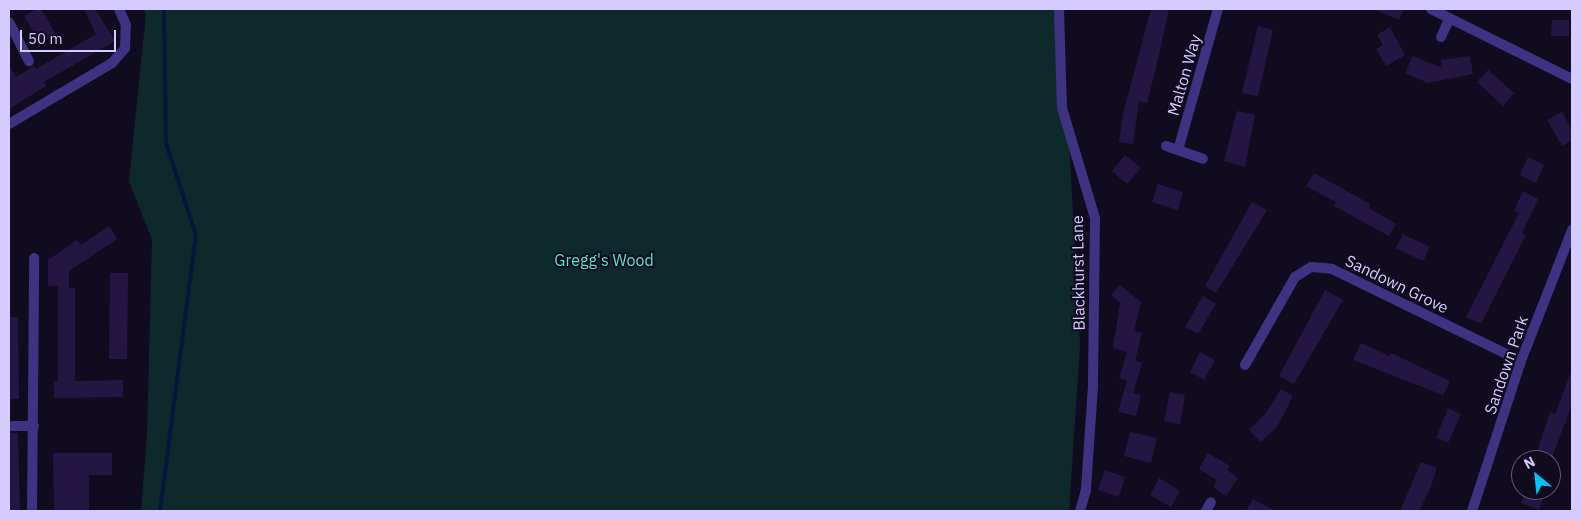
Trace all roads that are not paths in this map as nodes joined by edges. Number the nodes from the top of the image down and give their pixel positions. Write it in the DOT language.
graph roads {
  1 [pos="119,9"];
  2 [pos="1059,9"];
  3 [pos="1218,9"];
  4 [pos="1430,9"];
  5 [pos="1450,18"];
  6 [pos="9,22"];
  7 [pos="1441,37"];
  8 [pos="29,61"];
  9 [pos="1572,79"];
  10 [pos="9,124"];
  11 [pos="1166,146"];
  12 [pos="1178,150"];
  13 [pos="1203,158"];
  14 [pos="1572,230"];
  15 [pos="34,258"];
  16 [pos="1521,361"];
  17 [pos="1244,365"];
  18 [pos="9,426"];
  19 [pos="34,426"];
  20 [pos="32,511"];
  21 [pos="1084,511"];
  22 [pos="1472,511"];
  1 -- 10 [label="street"];
  2 -- 21 [label="street, Blackhurst Lane"];
  3 -- 12 [label="street, Malton Way"];
  4 -- 5 [label="street"];
  5 -- 7 [label="street"];
  5 -- 9 [label="street"];
  6 -- 8 [label="street"];
  11 -- 12 [label="street"];
  12 -- 13 [label="street"];
  14 -- 16 [label="street, Sandown Park"];
  15 -- 19 [label="street"];
  16 -- 17 [label="street, Sandown Grove"];
  16 -- 22 [label="street, Sandown Park"];
  18 -- 19 [label="street"];
  19 -- 20 [label="street"];
}
